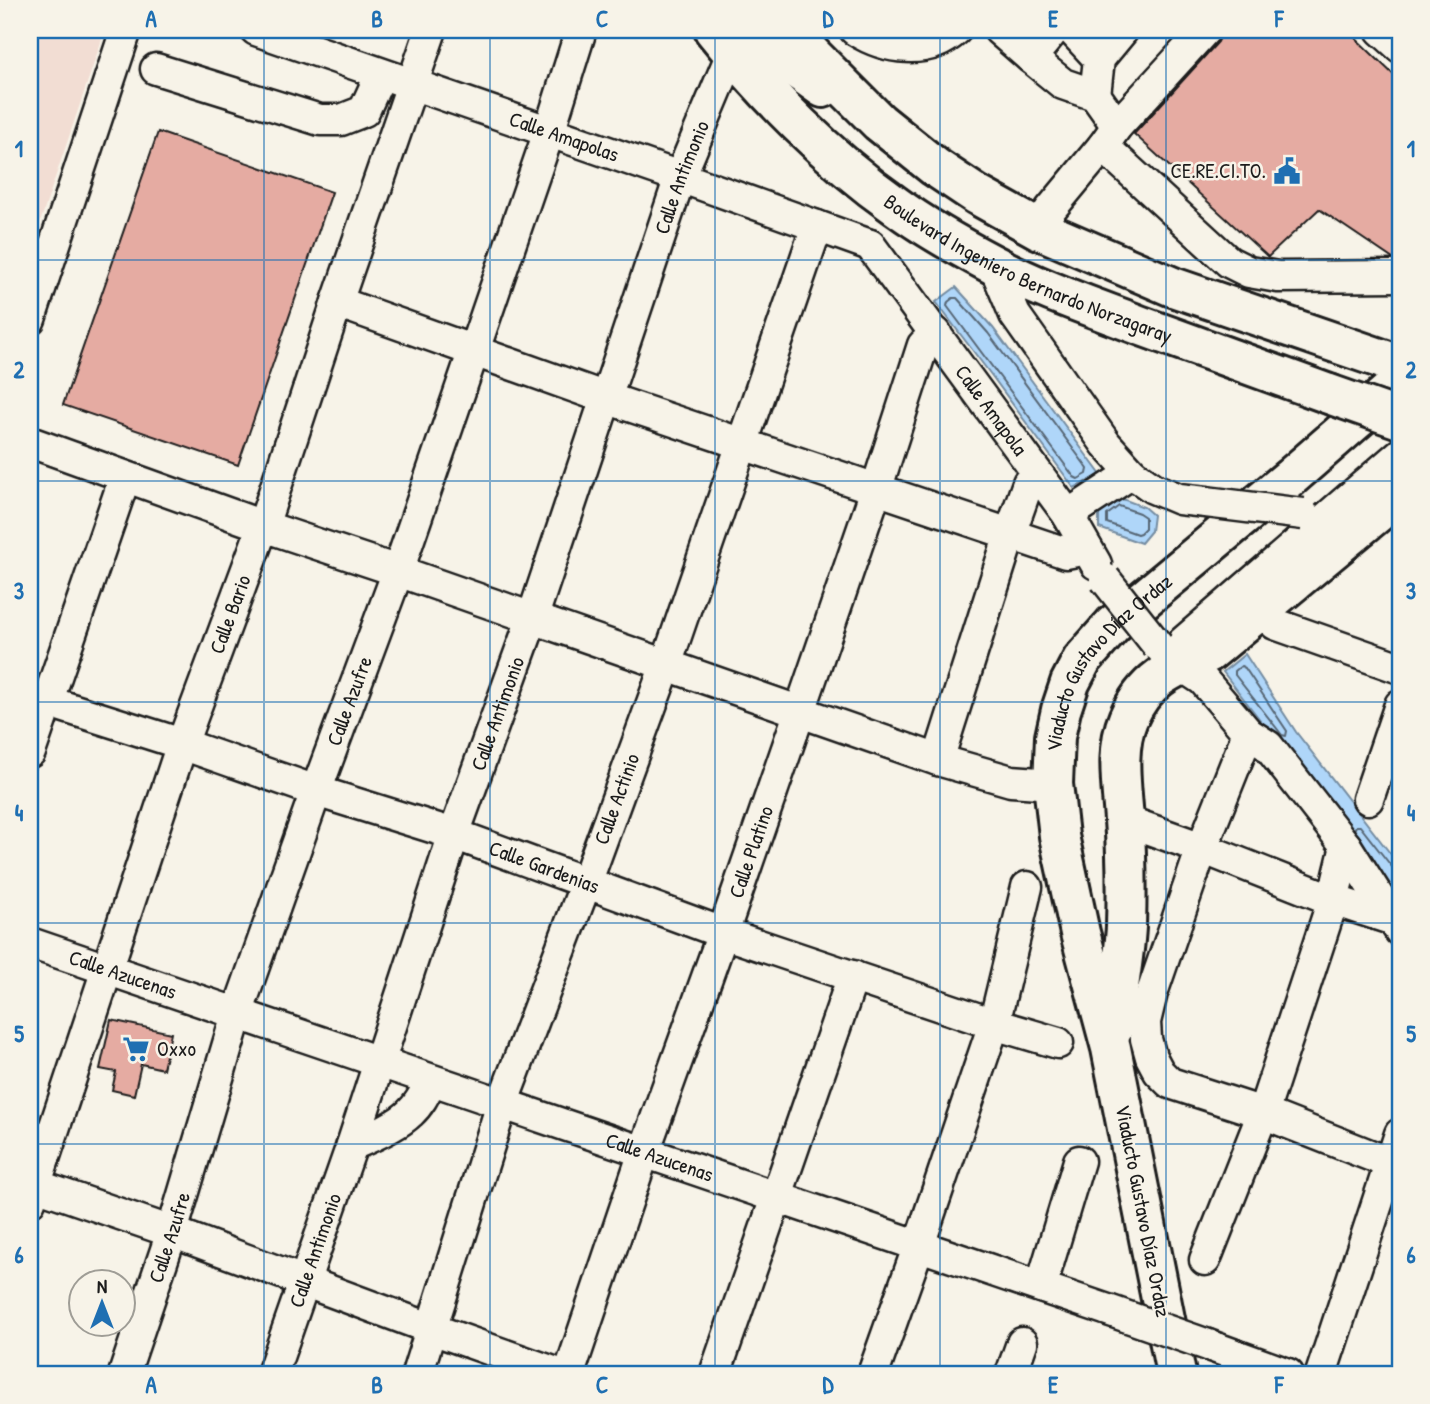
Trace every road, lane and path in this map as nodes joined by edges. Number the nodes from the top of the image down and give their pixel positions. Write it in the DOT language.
graph roads {
  1 [pos="127,30"];
  2 [pos="256,30"];
  3 [pos="431,30"];
  4 [pos="581,30"];
  5 [pos="790,30"];
  6 [pos="855,30"];
  7 [pos="956,30"];
  8 [pos="999,30"];
  9 [pos="1054,30"];
  10 [pos="1072,30"];
  11 [pos="1123,30"];
  12 [pos="1205,30"];
  13 [pos="1381,30"];
  14 [pos="724,43"];
  15 [pos="1400,47"];
  16 [pos="1031,58"];
  17 [pos="1099,59"];
  18 [pos="156,69"];
  19 [pos="381,74"];
  20 [pos="412,84"];
  21 [pos="1096,95"];
  22 [pos="855,98"];
  23 [pos="549,132"];
  24 [pos="1110,136"];
  25 [pos="680,177"];
  26 [pos="896,206"];
  27 [pos="817,226"];
  28 [pos="1038,229"];
  29 [pos="870,245"];
  30 [pos="993,265"];
  31 [pos="1400,276"];
  32 [pos="337,302"];
  33 [pos="30,319"];
  34 [pos="936,333"];
  35 [pos="474,349"];
  36 [pos="1392,367"];
  37 [pos="606,398"];
  38 [pos="1400,419"];
  39 [pos="30,442"];
  40 [pos="741,444"];
  41 [pos="1400,454"];
  42 [pos="1036,473"];
  43 [pos="125,477"];
  44 [pos="1124,479"];
  45 [pos="876,489"];
  46 [pos="1400,494"];
  47 [pos="1077,510"];
  48 [pos="263,526"];
  49 [pos="1323,526"];
  50 [pos="1010,534"];
  51 [pos="1087,548"];
  52 [pos="398,571"];
  53 [pos="1262,609"];
  54 [pos="532,619"];
  55 [pos="1168,656"];
  56 [pos="666,665"];
  57 [pos="1400,668"];
  58 [pos="38,699"];
  59 [pos="1400,705"];
  60 [pos="800,711"];
  61 [pos="1248,733"];
  62 [pos="183,744"];
  63 [pos="30,752"];
  64 [pos="938,760"];
  65 [pos="1052,784"];
  66 [pos="316,791"];
  67 [pos="1368,799"];
  68 [pos="1124,820"];
  69 [pos="454,834"];
  70 [pos="1346,846"];
  71 [pos="1202,848"];
  72 [pos="586,883"];
  73 [pos="1027,887"];
  74 [pos="1333,900"];
  75 [pos="1396,925"];
  76 [pos="723,933"];
  77 [pos="30,943"];
  78 [pos="106,969"];
  79 [pos="853,976"];
  80 [pos="237,1014"];
  81 [pos="994,1024"];
  82 [pos="1058,1043"];
  83 [pos="1111,1048"];
  84 [pos="379,1061"];
  85 [pos="431,1081"];
  86 [pos="502,1104"];
  87 [pos="1263,1113"];
  88 [pos="1400,1134"];
  89 [pos="352,1145"];
  90 [pos="644,1152"];
  91 [pos="1079,1161"];
  92 [pos="1395,1166"];
  93 [pos="32,1189"];
  94 [pos="776,1198"];
  95 [pos="172,1232"];
  96 [pos="919,1245"];
  97 [pos="1205,1260"];
  98 [pos="305,1282"];
  99 [pos="1041,1287"];
  100 [pos="432,1329"];
  101 [pos="1022,1343"];
  102 [pos="124,1374"];
  103 [pos="272,1374"];
  104 [pos="417,1374"];
  105 [pos="559,1374"];
  106 [pos="569,1374"];
  107 [pos="715,1374"];
  108 [pos="873,1374"];
  109 [pos="1011,1374"];
  110 [pos="1176,1374"];
  111 [pos="1288,1374"];
  112 [pos="1321,1374"];
  1 -- 33 [label="street"];
  2 -- 19 [label="street, Calle Amapolas"];
  3 -- 20 [label="street, Calle Bario"];
  4 -- 23 [label="street, Calle Azufre"];
  5 -- 22 [label="main road, Boulevard Ingeniero Bernardo Norzagaray"];
  6 -- 7 [label="street"];
  8 -- 16 [label="street"];
  9 -- 16 [label="street"];
  10 -- 17 [label="street"];
  11 -- 17 [label="street"];
  12 -- 24 [label="street"];
  13 -- 15 [label="street"];
  14 -- 22 [label="main road"];
  14 -- 25 [label="street, Calle Antimonio"];
  14 -- 26 [label="main road, Boulevard Ingeniero Bernardo Norzagaray"];
  16 -- 21 [label="street"];
  17 -- 21 [label="street"];
  18 -- 19 [label="street"];
  19 -- 20 [label="street, Calle Amapolas"];
  20 -- 23 [label="street, Calle Amapolas"];
  20 -- 32 [label="street, Calle Bario"];
  21 -- 24 [label="street"];
  22 -- 28 [label="main road, Boulevard Ingeniero Bernardo Norzagaray"];
  23 -- 25 [label="street, Calle Amapolas"];
  23 -- 35 [label="street, Calle Azufre"];
  24 -- 28 [label="street"];
  24 -- 31 [label="street"];
  25 -- 27 [label="street, Calle Amapolas"];
  25 -- 37 [label="street, Calle Antimonio"];
  26 -- 29 [label="street"];
  26 -- 30 [label="main road, Boulevard Ingeniero Bernardo Norzagaray"];
  27 -- 29 [label="street, Calle Amapolas"];
  27 -- 40 [label="street, Calle Actinio"];
  28 -- 36 [label="main road, Boulevard Ingeniero Bernardo Norzagaray"];
  29 -- 34 [label="street, Calle Amapola"];
  30 -- 38 [label="main road, Boulevard Ingeniero Bernardo Norzagaray, bridge"];
  30 -- 44 [label="street"];
  32 -- 35 [label="street"];
  32 -- 48 [label="street, Calle Bario"];
  34 -- 42 [label="street, Calle Amapola"];
  34 -- 45 [label="street, Calle Platino"];
  35 -- 37 [label="street"];
  35 -- 52 [label="street, Calle Azufre"];
  36 -- 65 [label="main road, Viaducto Gustavo Díaz Ordaz"];
  37 -- 40 [label="street"];
  37 -- 54 [label="street, Calle Antimonio"];
  39 -- 43 [label="street"];
  40 -- 45 [label="street"];
  40 -- 56 [label="street, Calle Actinio"];
  41 -- 49 [label="street"];
  42 -- 47 [label="street, Calle Amapola"];
  42 -- 50 [label="street"];
  43 -- 48 [label="street"];
  43 -- 58 [label="street"];
  44 -- 47 [label="street"];
  44 -- 49 [label="street, bridge"];
  45 -- 50 [label="street"];
  45 -- 60 [label="street, Calle Platino"];
  46 -- 49 [label="main road, Viaducto Gustavo Díaz Ordaz"];
  47 -- 51 [label="street, Calle Amapola"];
  48 -- 52 [label="street"];
  48 -- 62 [label="street, Calle Bario"];
  49 -- 53 [label="main road, Viaducto Gustavo Díaz Ordaz"];
  49 -- 55 [label="street"];
  50 -- 51 [label="street"];
  50 -- 64 [label="street"];
  51 -- 55 [label="street, Calle Amapola, bridge"];
  52 -- 54 [label="street"];
  52 -- 66 [label="street, Calle Azufre"];
  53 -- 55 [label="main road, Viaducto Gustavo Díaz Ordaz"];
  53 -- 57 [label="street"];
  54 -- 56 [label="street"];
  54 -- 69 [label="street, Calle Antimonio"];
  55 -- 61 [label="street, Calle Amapola"];
  55 -- 68 [label="main road, Viaducto Gustavo Díaz Ordaz"];
  56 -- 60 [label="street"];
  56 -- 72 [label="street, Calle Actinio"];
  58 -- 62 [label="street, Calle Gardenias"];
  58 -- 63 [label="street"];
  59 -- 67 [label="street"];
  60 -- 64 [label="street"];
  60 -- 76 [label="street, Calle Platino"];
  61 -- 70 [label="street, Calle Amapola"];
  61 -- 71 [label="street"];
  62 -- 66 [label="street, Calle Gardenias"];
  62 -- 78 [label="street, Calle Bario"];
  64 -- 65 [label="street"];
  65 -- 83 [label="main road, Viaducto Gustavo Díaz Ordaz"];
  66 -- 69 [label="street, Calle Gardenias"];
  66 -- 80 [label="street, Calle Azufre"];
  68 -- 71 [label="street"];
  68 -- 83 [label="main road, Viaducto Gustavo Díaz Ordaz"];
  69 -- 72 [label="street, Calle Gardenias"];
  69 -- 84 [label="street, Calle Antimonio"];
  70 -- 74 [label="street"];
  70 -- 75 [label="street, Calle Amapola"];
  71 -- 74 [label="street"];
  71 -- 87 [label="street"];
  72 -- 76 [label="street, Calle Gardenias"];
  72 -- 86 [label="street, Calle Actinio"];
  73 -- 81 [label="street"];
  74 -- 75 [label="street"];
  74 -- 87 [label="street"];
  76 -- 79 [label="street, Calle Gardenias"];
  76 -- 90 [label="street, Calle Platino"];
  77 -- 78 [label="street, Calle Azucenas"];
  78 -- 80 [label="street, Calle Azucenas"];
  78 -- 93 [label="street, Calle Bario"];
  79 -- 81 [label="street, Calle Gardenias"];
  79 -- 94 [label="street"];
  80 -- 84 [label="street, Calle Azucenas"];
  80 -- 95 [label="street, Calle Azufre"];
  81 -- 82 [label="street, Calle Gardenias"];
  81 -- 96 [label="street"];
  83 -- 110 [label="main road, Viaducto Gustavo Díaz Ordaz"];
  84 -- 85 [label="street, Calle Azucenas"];
  84 -- 89 [label="street, Calle Antimonio"];
  85 -- 86 [label="street, Calle Azucenas"];
  85 -- 89 [label="street"];
  86 -- 90 [label="street, Calle Azucenas"];
  86 -- 100 [label="street, Calle Actinio"];
  87 -- 92 [label="street"];
  87 -- 97 [label="street"];
  88 -- 92 [label="street"];
  89 -- 98 [label="street, Calle Antimonio"];
  90 -- 94 [label="street, Calle Azucenas"];
  90 -- 106 [label="street, Calle Platino"];
  91 -- 99 [label="street"];
  92 -- 112 [label="street"];
  93 -- 95 [label="street"];
  94 -- 96 [label="street, Calle Azucenas"];
  94 -- 107 [label="street"];
  95 -- 98 [label="street"];
  95 -- 102 [label="street, Calle Azufre"];
  96 -- 99 [label="street, Calle Azucenas"];
  96 -- 108 [label="street"];
  98 -- 100 [label="street"];
  98 -- 103 [label="street, Calle Antimonio"];
  99 -- 111 [label="street, Calle Azucenas, bridge"];
  100 -- 104 [label="street, Calle Actinio"];
  100 -- 105 [label="street"];
  101 -- 109 [label="street"];
}
